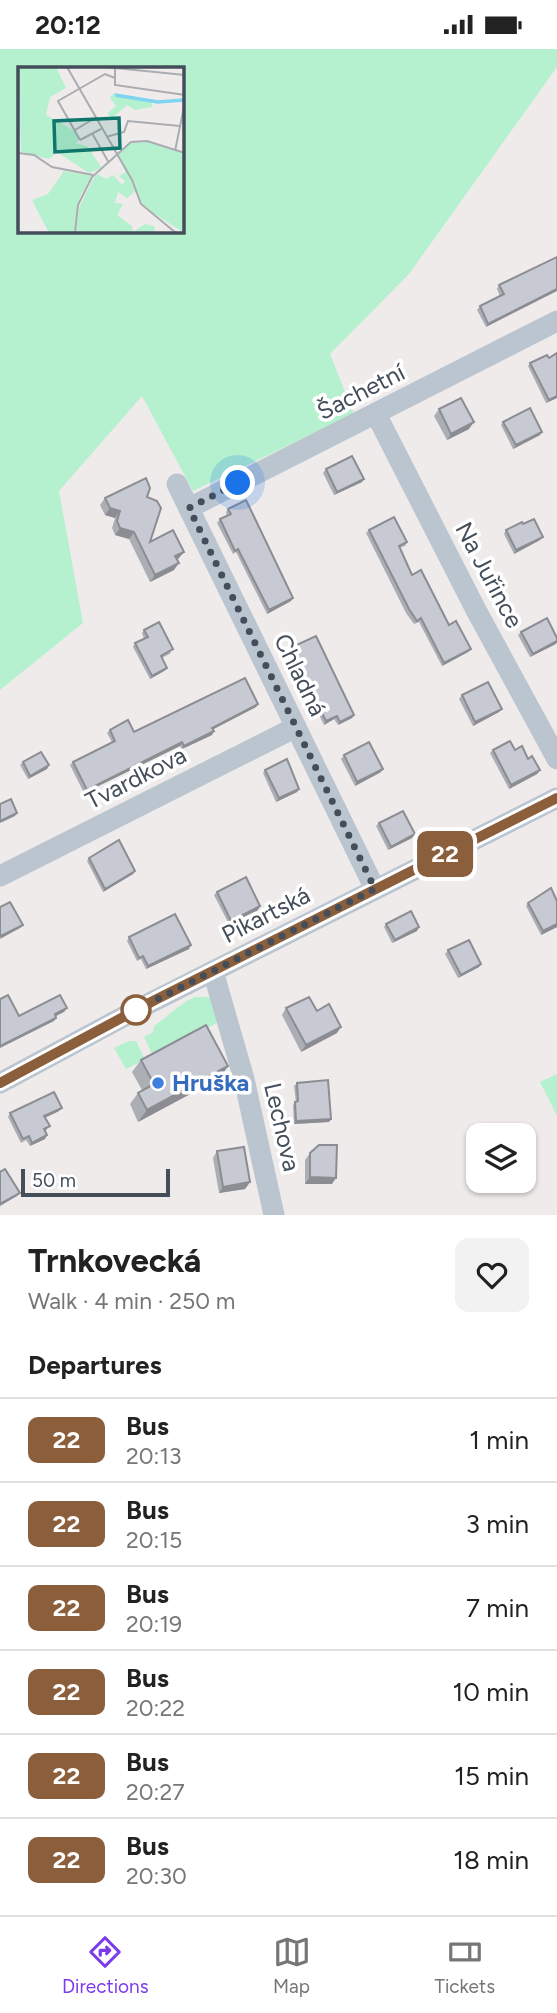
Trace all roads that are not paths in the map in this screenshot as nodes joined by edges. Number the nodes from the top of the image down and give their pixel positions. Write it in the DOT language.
graph roads {
  1 [pos="557,321"];
  2 [pos="376,414"];
  3 [pos="177,484"];
  4 [pos="189,508"];
  5 [pos="296,727"];
  6 [pos="557,759"];
  7 [pos="557,798"];
  8 [pos="0,876"];
  9 [pos="375,889"];
  10 [pos="213,971"];
  11 [pos="0,1083"];
  12 [pos="274,1215"];
  1 -- 2 [label="street, Šachetní"];
  2 -- 4 [label="street, Šachetní"];
  2 -- 6 [label="street, Na Juřince"];
  3 -- 4 [label="street, Chladná"];
  4 -- 5 [label="street, Chladná"];
  5 -- 8 [label="street, Tvardkova"];
  5 -- 9 [label="street, Chladná"];
  7 -- 9 [label="street, Pikartská"];
  9 -- 10 [label="street, Pikartská"];
  10 -- 11 [label="street, Pikartská"];
  10 -- 12 [label="street, Lechova"];
}
